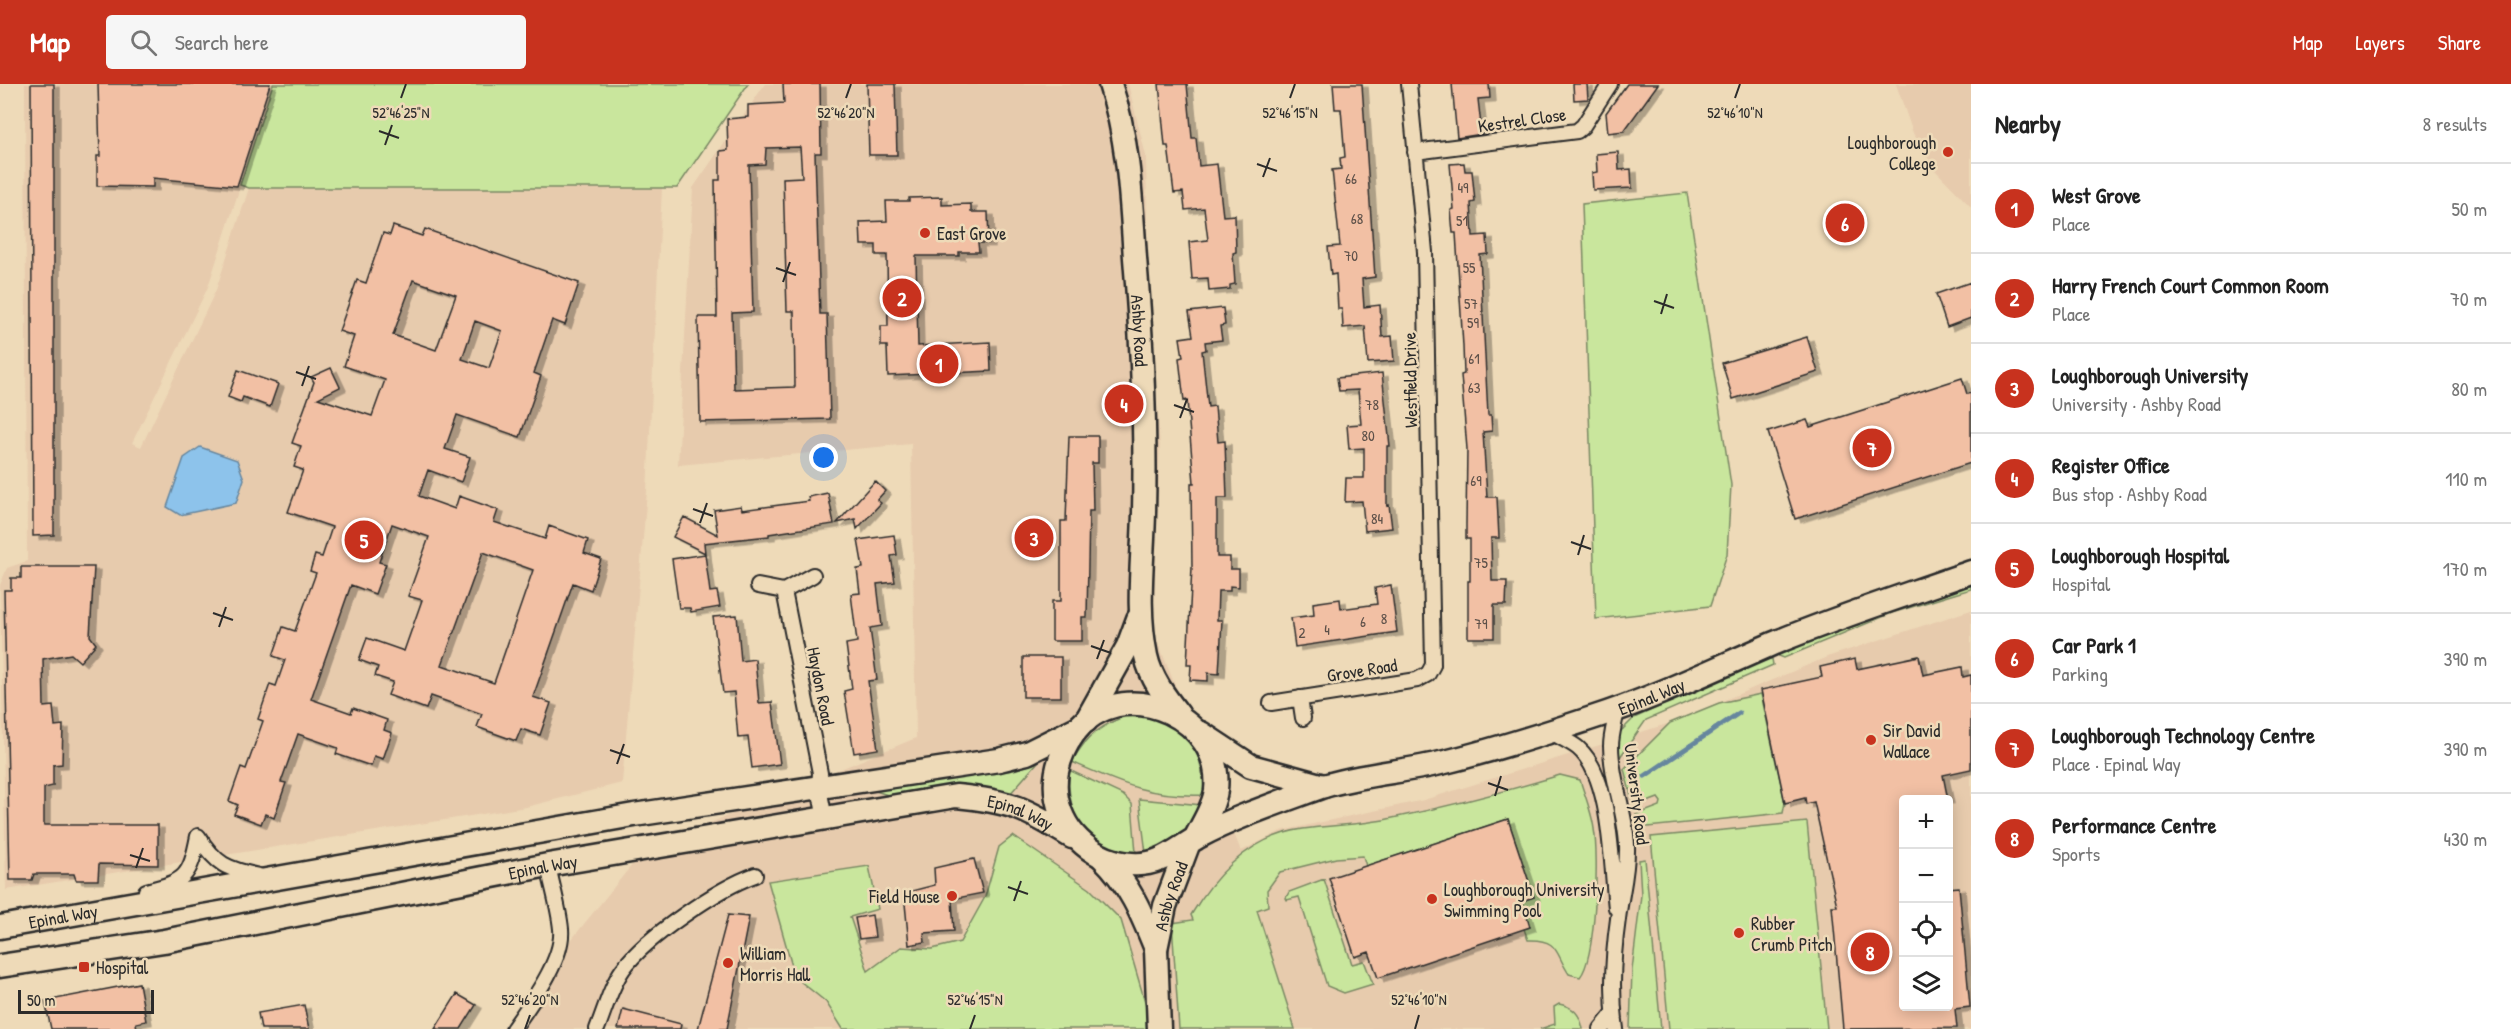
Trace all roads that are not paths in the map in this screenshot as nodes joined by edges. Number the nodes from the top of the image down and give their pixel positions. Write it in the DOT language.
graph roads {
  1 [pos="1110,84"];
  2 [pos="1409,84"];
  3 [pos="1611,84"];
  4 [pos="1416,152"];
  5 [pos="1971,572"];
  6 [pos="813,575"];
  7 [pos="758,586"];
  8 [pos="784,591"];
  9 [pos="1139,615"];
  10 [pos="1428,674"];
  11 [pos="1300,699"];
  12 [pos="1271,704"];
  13 [pos="1617,710"];
  14 [pos="1303,718"];
  15 [pos="1083,724"];
  16 [pos="1188,724"];
  17 [pos="1550,731"];
  18 [pos="1324,786"];
  19 [pos="819,788"];
  20 [pos="825,819"];
  21 [pos="542,830"];
  22 [pos="1079,841"];
  23 [pos="1192,842"];
  24 [pos="1102,857"];
  25 [pos="548,865"];
  26 [pos="755,875"];
  27 [pos="270,879"];
  28 [pos="86,913"];
  29 [pos="1618,919"];
  30 [pos="0,927"];
  31 [pos="1156,949"];
  32 [pos="0,966"];
  33 [pos="1614,1012"];
  34 [pos="513,1029"];
  35 [pos="597,1029"];
  36 [pos="1159,1029"];
  37 [pos="1601,1029"];
  38 [pos="1609,1029"];
  39 [pos="1616,1029"];
  1 -- 9 [label="main road, Ashby Road"];
  2 -- 4 [label="street, Westfield Drive"];
  3 -- 4 [label="street, Kestrel Close"];
  4 -- 10 [label="street, Westfield Drive"];
  5 -- 13 [label="main road, Epinal Way"];
  6 -- 8 [label="street"];
  7 -- 8 [label="street"];
  8 -- 19 [label="street, Haydon Road"];
  9 -- 15 [label="main road, Ashby Road"];
  9 -- 16 [label="main road, Ashby Road"];
  10 -- 11 [label="street, Grove Road"];
  11 -- 12 [label="street, Grove Road"];
  11 -- 14 [label="street"];
  13 -- 17 [label="main road, Epinal Way"];
  13 -- 29 [label="street, University Road"];
  15 -- 16 [label="main road"];
  15 -- 19 [label="main road, Epinal Way"];
  15 -- 22 [label="main road"];
  16 -- 18 [label="main road, Epinal Way"];
  16 -- 23 [label="main road"];
  17 -- 18 [label="main road, Epinal Way"];
  17 -- 29 [label="street, University Road"];
  18 -- 23 [label="main road, Epinal Way"];
  19 -- 20 [label="street, Haydon Road"];
  19 -- 21 [label="main road, Epinal Way"];
  20 -- 22 [label="main road, Epinal Way"];
  20 -- 25 [label="main road, Epinal Way"];
  21 -- 25 [label="main road"];
  21 -- 27 [label="main road, Epinal Way"];
  22 -- 24 [label="main road"];
  23 -- 24 [label="main road"];
  23 -- 31 [label="main road, Ashby Road"];
  24 -- 31 [label="main road, Ashby Road"];
  25 -- 32 [label="main road, Epinal Way"];
  25 -- 34 [label="street"];
  26 -- 35 [label="street"];
  27 -- 28 [label="main road, Epinal Way"];
  27 -- 28 [label="street"];
  28 -- 30 [label="main road, Epinal Way"];
  29 -- 33 [label="street, University Road"];
  31 -- 36 [label="main road, Ashby Road"];
  33 -- 37 [label="street"];
  33 -- 38 [label="street, University Road"];
  33 -- 39 [label="street, University Road"];
}
